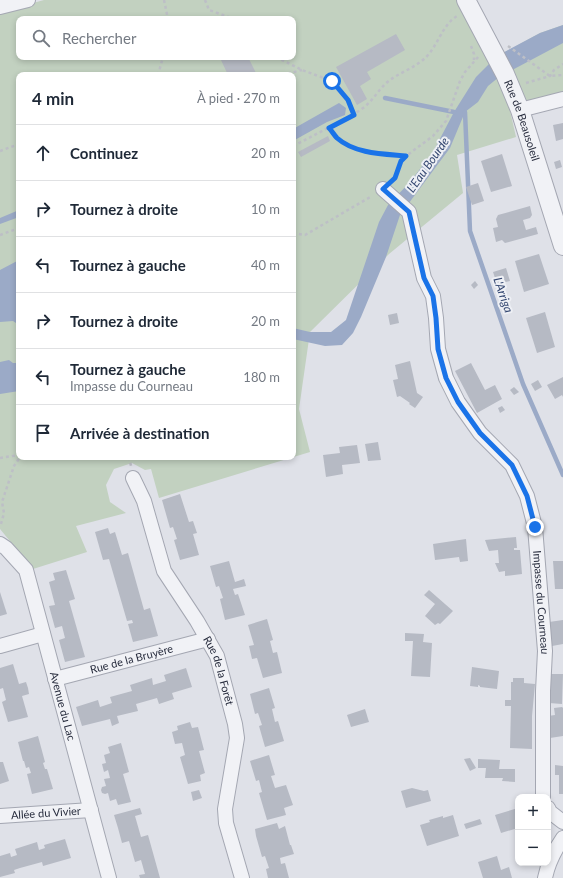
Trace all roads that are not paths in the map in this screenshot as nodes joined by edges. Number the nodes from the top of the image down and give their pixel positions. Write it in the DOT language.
graph roads {
  1 [pos="28,0"];
  2 [pos="0,7"];
  3 [pos="462,8"];
  4 [pos="563,99"];
  5 [pos="520,110"];
  6 [pos="383,189"];
  7 [pos="563,246"];
  8 [pos="133,478"];
  9 [pos="0,544"];
  10 [pos="43,634"];
  11 [pos="208,639"];
  12 [pos="0,646"];
  13 [pos="55,679"];
  14 [pos="544,794"];
  15 [pos="91,810"];
  16 [pos="551,813"];
  17 [pos="0,816"];
  18 [pos="563,822"];
  19 [pos="563,838"];
  20 [pos="109,878"];
  21 [pos="242,878"];
  22 [pos="545,878"];
  1 -- 2 [label="street"];
  3 -- 5 [label="street, Rue de Beausoleil"];
  4 -- 5 [label="street"];
  5 -- 7 [label="street, Rue de Beausoleil"];
  6 -- 14 [label="street, Impasse du Courneau"];
  8 -- 11 [label="street, Rue de la Forêt"];
  9 -- 10 [label="street, Avenue du Lac"];
  10 -- 12 [label="street"];
  10 -- 13 [label="street, Avenue du Lac"];
  11 -- 13 [label="street, Rue de la Bruyère"];
  11 -- 21 [label="street, Rue de la Forêt"];
  13 -- 15 [label="street, Avenue du Lac"];
  15 -- 17 [label="street, Allée du Vivier"];
  15 -- 20 [label="street, Avenue du Lac"];
  16 -- 18 [label="street"];
  19 -- 22 [label="street"];
}
